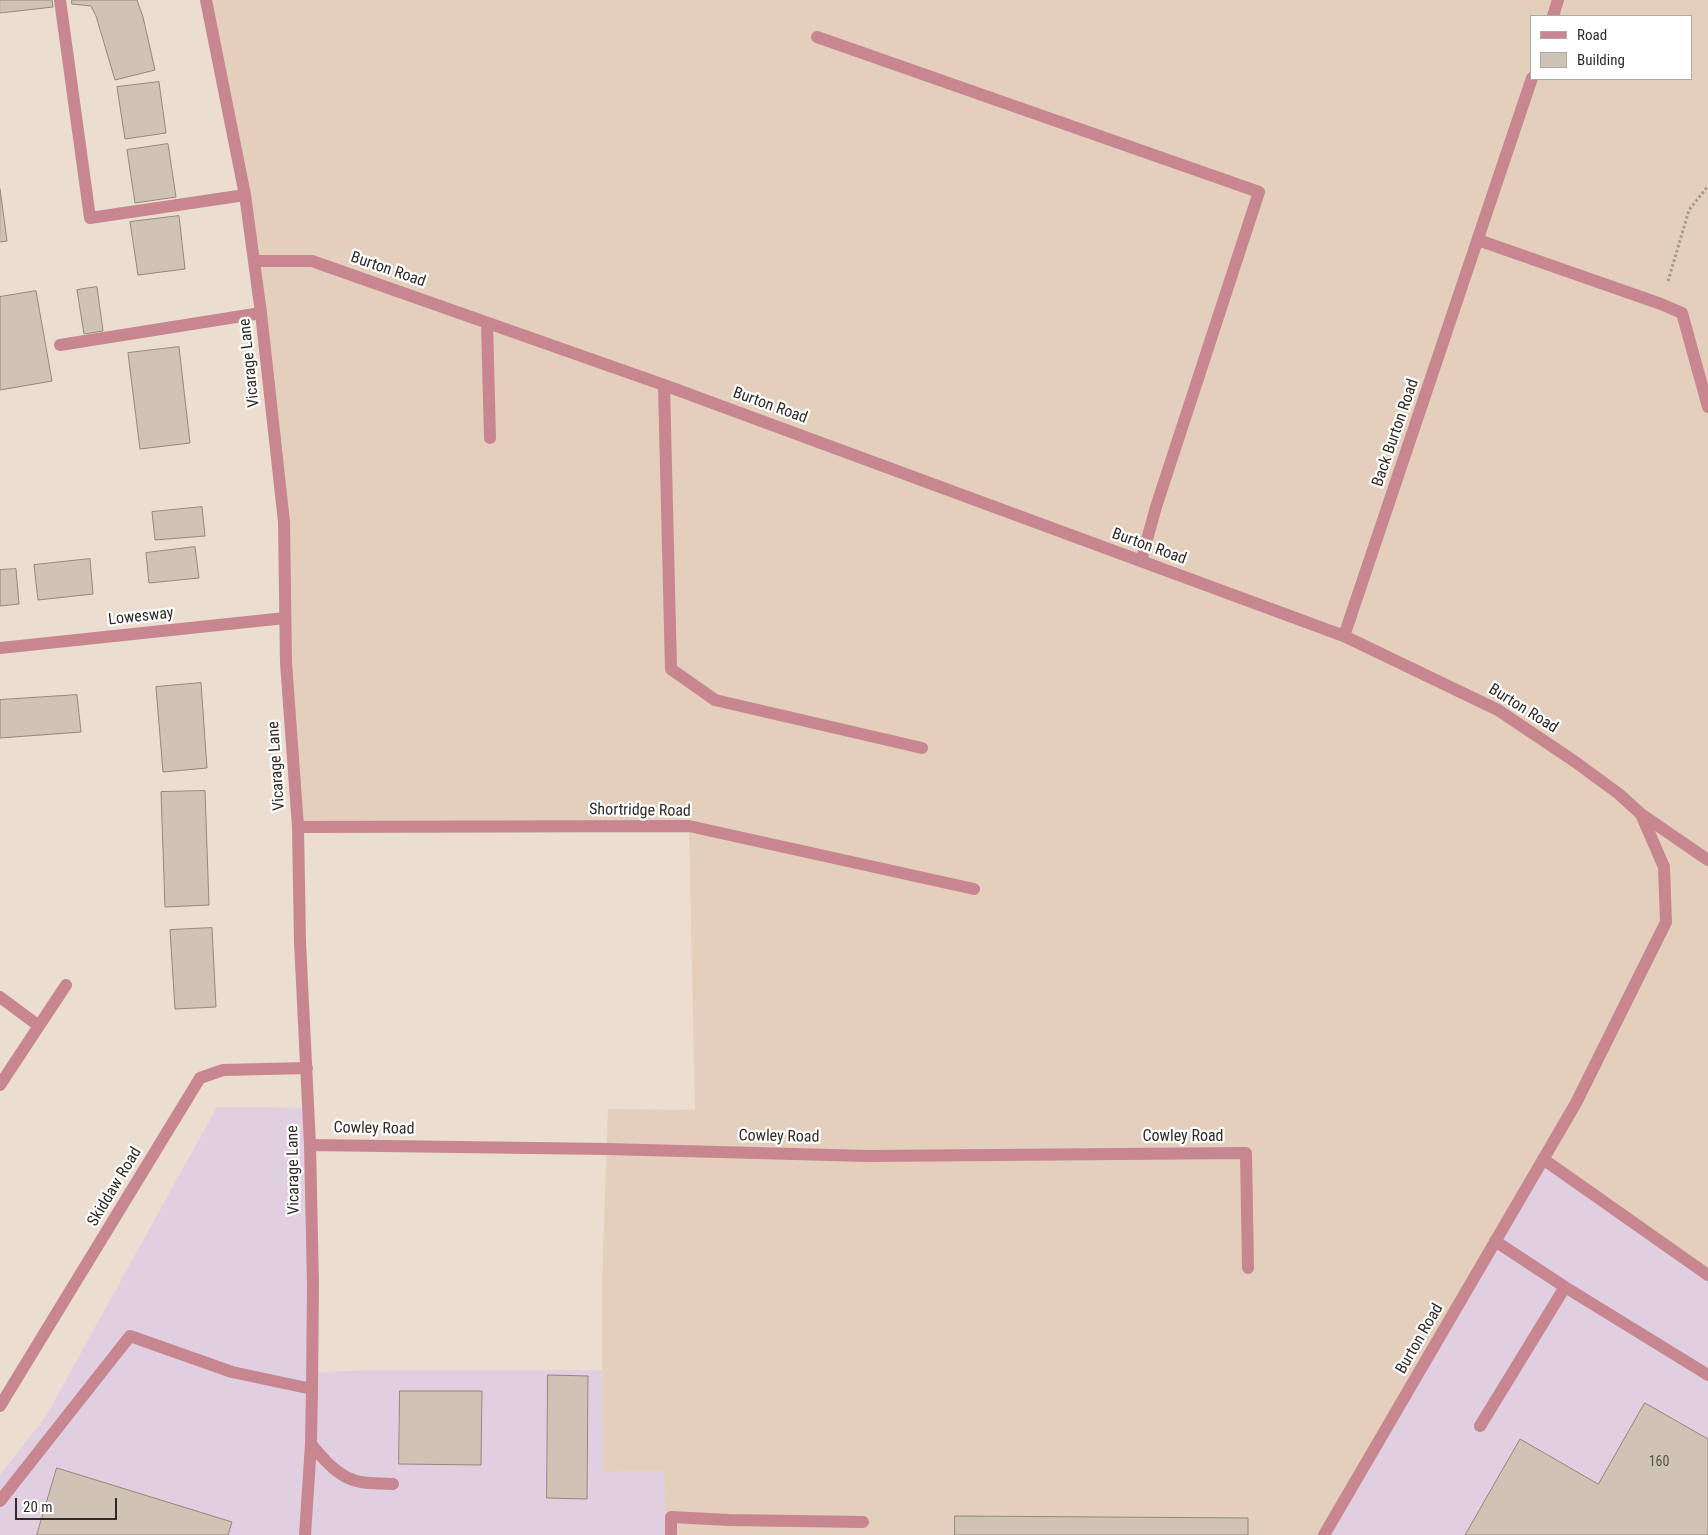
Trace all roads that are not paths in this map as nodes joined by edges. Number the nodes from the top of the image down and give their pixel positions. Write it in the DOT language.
graph roads {
  1 [pos="60,0"];
  2 [pos="206,0"];
  3 [pos="1558,0"];
  4 [pos="1552,15"];
  5 [pos="817,37"];
  6 [pos="1531,80"];
  7 [pos="246,195"];
  8 [pos="1478,240"];
  9 [pos="255,260"];
  10 [pos="261,313"];
  11 [pos="487,323"];
  12 [pos="60,345"];
  13 [pos="664,385"];
  14 [pos="1708,407"];
  15 [pos="490,438"];
  16 [pos="1141,561"];
  17 [pos="285,618"];
  18 [pos="1344,636"];
  19 [pos="0,648"];
  20 [pos="922,748"];
  21 [pos="1641,814"];
  22 [pos="298,826"];
  23 [pos="1708,860"];
  24 [pos="974,889"];
  25 [pos="66,985"];
  26 [pos="0,997"];
  27 [pos="39,1026"];
  28 [pos="307,1068"];
  29 [pos="0,1085"];
  30 [pos="310,1145"];
  31 [pos="1543,1159"];
  32 [pos="1495,1241"];
  33 [pos="1248,1268"];
  34 [pos="1708,1275"];
  35 [pos="1565,1287"];
  36 [pos="1708,1375"];
  37 [pos="312,1389"];
  38 [pos="0,1406"];
  39 [pos="1480,1426"];
  40 [pos="311,1444"];
  41 [pos="393,1484"];
  42 [pos="0,1501"];
  43 [pos="862,1522"];
  44 [pos="305,1535"];
  45 [pos="671,1535"];
  46 [pos="1324,1535"];
  1 -- 7 [label="street"];
  2 -- 7 [label="street, Vicarage Lane"];
  3 -- 4 [label="street"];
  5 -- 16 [label="street"];
  6 -- 8 [label="street, Back Burton Road"];
  7 -- 9 [label="street, Vicarage Lane"];
  8 -- 14 [label="street"];
  8 -- 18 [label="street, Back Burton Road"];
  9 -- 10 [label="street, Vicarage Lane"];
  9 -- 11 [label="street, Burton Road"];
  10 -- 12 [label="street"];
  10 -- 17 [label="street, Vicarage Lane"];
  11 -- 13 [label="street, Burton Road"];
  11 -- 15 [label="street"];
  13 -- 16 [label="street, Burton Road"];
  13 -- 20 [label="street"];
  16 -- 18 [label="street, Burton Road"];
  17 -- 19 [label="street, Lowesway"];
  17 -- 22 [label="street, Vicarage Lane"];
  18 -- 21 [label="street, Burton Road"];
  21 -- 23 [label="street"];
  21 -- 31 [label="street, Burton Road"];
  22 -- 24 [label="street, Shortridge Road"];
  22 -- 28 [label="street, Vicarage Lane"];
  25 -- 27 [label="street"];
  26 -- 27 [label="street"];
  27 -- 29 [label="street"];
  28 -- 30 [label="street, Vicarage Lane"];
  28 -- 38 [label="street, Skiddaw Road"];
  30 -- 33 [label="street, Cowley Road"];
  30 -- 37 [label="street, Vicarage Lane"];
  31 -- 32 [label="street, Burton Road"];
  31 -- 34 [label="street"];
  32 -- 35 [label="street"];
  32 -- 46 [label="street, Burton Road"];
  35 -- 36 [label="street"];
  35 -- 39 [label="street"];
  37 -- 40 [label="street, Vicarage Lane"];
  37 -- 42 [label="street"];
  40 -- 41 [label="street"];
  40 -- 44 [label="street, Vicarage Lane"];
  43 -- 45 [label="street"];
}
